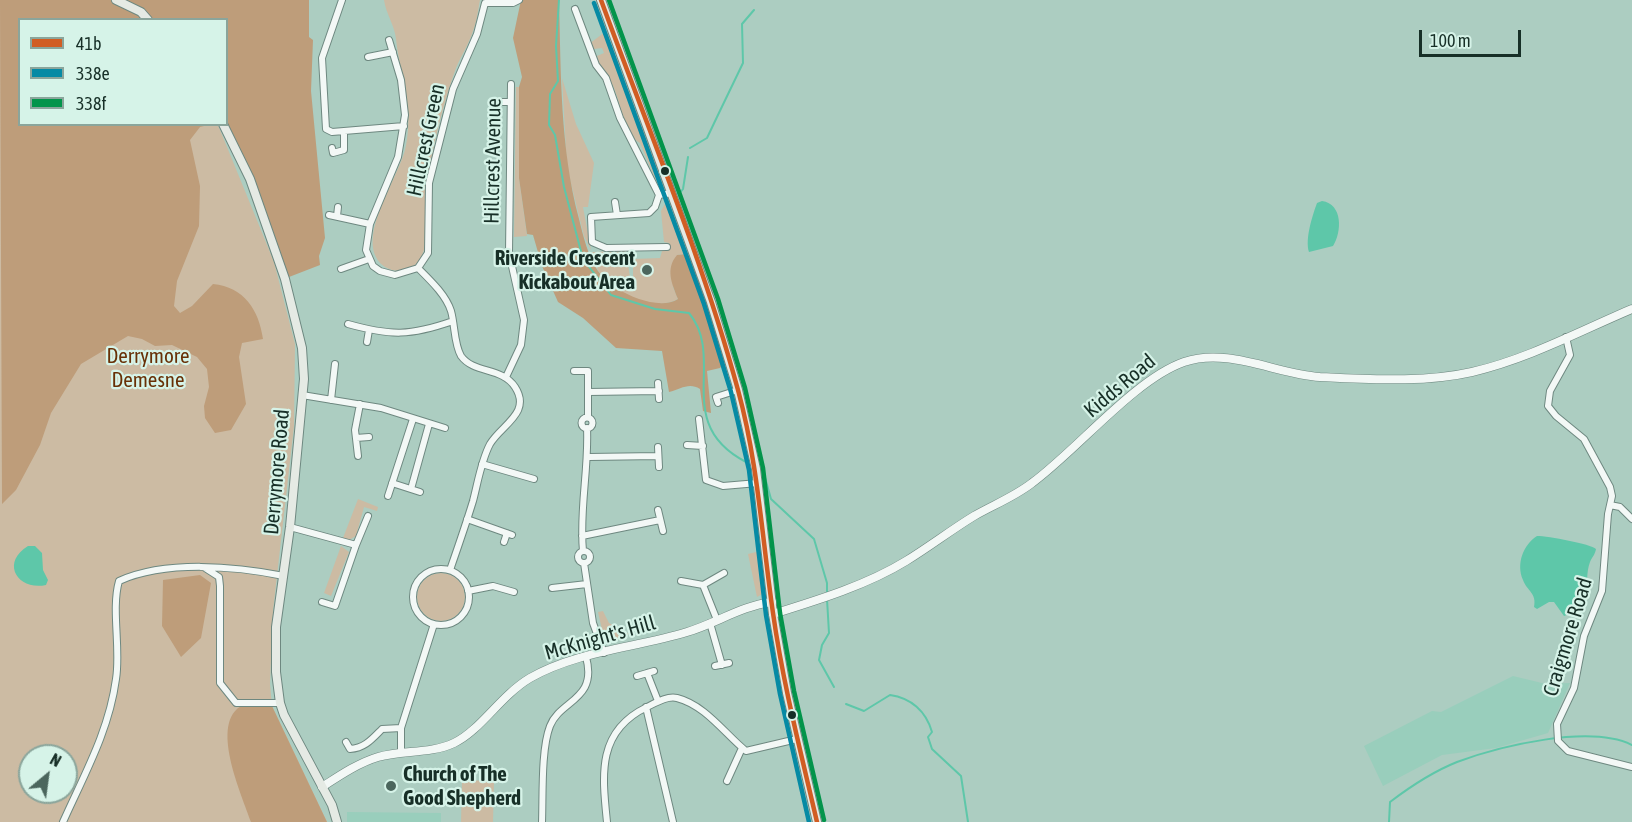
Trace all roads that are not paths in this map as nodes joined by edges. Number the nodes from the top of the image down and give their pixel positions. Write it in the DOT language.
graph roads {
  1 [pos="116,0"];
  2 [pos="342,0"];
  3 [pos="519,0"];
  4 [pos="601,0"];
  5 [pos="575,9"];
  6 [pos="146,18"];
  7 [pos="389,40"];
  8 [pos="393,52"];
  9 [pos="368,57"];
  10 [pos="511,84"];
  11 [pos="500,102"];
  12 [pos="510,102"];
  13 [pos="224,126"];
  14 [pos="404,126"];
  15 [pos="344,131"];
  16 [pos="332,148"];
  17 [pos="672,193"];
  18 [pos="659,195"];
  19 [pos="615,202"];
  20 [pos="338,207"];
  21 [pos="329,215"];
  22 [pos="617,215"];
  23 [pos="337,216"];
  24 [pos="369,224"];
  25 [pos="667,247"];
  26 [pos="369,259"];
  27 [pos="418,268"];
  28 [pos="341,269"];
  29 [pos="1632,309"];
  30 [pos="453,321"];
  31 [pos="348,324"];
  32 [pos="369,330"];
  33 [pos="1566,338"];
  34 [pos="367,342"];
  35 [pos="335,363"];
  36 [pos="574,371"];
  37 [pos="334,376"];
  38 [pos="342,376"];
  39 [pos="506,377"];
  40 [pos="658,383"];
  41 [pos="738,390"];
  42 [pos="658,391"];
  43 [pos="588,392"];
  44 [pos="302,395"];
  45 [pos="659,399"];
  46 [pos="331,400"];
  47 [pos="718,403"];
  48 [pos="360,405"];
  49 [pos="413,419"];
  50 [pos="699,419"];
  51 [pos="429,424"];
  52 [pos="445,428"];
  53 [pos="369,437"];
  54 [pos="356,438"];
  55 [pos="687,445"];
  56 [pos="703,446"];
  57 [pos="658,447"];
  58 [pos="358,456"];
  59 [pos="658,456"];
  60 [pos="589,457"];
  61 [pos="482,464"];
  62 [pos="530,467"];
  63 [pos="658,467"];
  64 [pos="392,483"];
  65 [pos="758,483"];
  66 [pos="411,489"];
  67 [pos="420,492"];
  68 [pos="388,496"];
  69 [pos="1610,504"];
  70 [pos="658,510"];
  71 [pos="368,516"];
  72 [pos="467,519"];
  73 [pos="1632,519"];
  74 [pos="660,520"];
  75 [pos="290,527"];
  76 [pos="663,531"];
  77 [pos="582,536"];
  78 [pos="504,542"];
  79 [pos="356,545"];
  80 [pos="204,568"];
  81 [pos="450,570"];
  82 [pos="724,573"];
  83 [pos="284,576"];
  84 [pos="681,581"];
  85 [pos="587,584"];
  86 [pos="703,585"];
  87 [pos="552,588"];
  88 [pos="468,591"];
  89 [pos="514,592"];
  90 [pos="322,602"];
  91 [pos="772,602"];
  92 [pos="773,614"];
  93 [pos="713,621"];
  94 [pos="434,624"];
  95 [pos="604,653"];
  96 [pos="586,657"];
  97 [pos="729,663"];
  98 [pos="638,676"];
  99 [pos="658,701"];
  100 [pos="280,703"];
  101 [pos="646,707"];
  102 [pos="401,728"];
  103 [pos="797,739"];
  104 [pos="346,742"];
  105 [pos="742,748"];
  106 [pos="401,752"];
  107 [pos="1632,768"];
  108 [pos="723,770"];
  109 [pos="730,773"];
  110 [pos="727,782"];
  111 [pos="322,787"];
  112 [pos="63,822"];
  113 [pos="337,822"];
  114 [pos="542,822"];
  115 [pos="607,822"];
  116 [pos="673,822"];
  117 [pos="817,822"];
  1 -- 6 [label="main road"];
  2 -- 15 [label="street"];
  3 -- 27 [label="street, Hillcrest Green"];
  4 -- 17 [label="main road"];
  5 -- 18 [label="street"];
  7 -- 8 [label="street, Hillcrest Green"];
  8 -- 9 [label="street"];
  8 -- 14 [label="street, Hillcrest Green"];
  10 -- 12 [label="street, Hillcrest Avenue"];
  11 -- 12 [label="street"];
  12 -- 39 [label="street, Hillcrest Avenue"];
  13 -- 44 [label="main road, Derrymore Road"];
  14 -- 15 [label="street, Hillcrest Green"];
  14 -- 24 [label="street, Hillcrest Green"];
  15 -- 16 [label="street"];
  17 -- 18 [label="street"];
  17 -- 41 [label="main road"];
  18 -- 22 [label="street"];
  19 -- 22 [label="street"];
  20 -- 23 [label="street"];
  21 -- 23 [label="street"];
  22 -- 25 [label="street"];
  23 -- 24 [label="street"];
  24 -- 26 [label="street, Hillcrest Green"];
  26 -- 27 [label="street"];
  26 -- 28 [label="street"];
  27 -- 30 [label="street"];
  29 -- 33 [label="street, Kidds Road"];
  30 -- 32 [label="street"];
  30 -- 39 [label="street"];
  31 -- 32 [label="street"];
  32 -- 34 [label="street"];
  33 -- 69 [label="street, Craigmore Road"];
  33 -- 92 [label="street, Kidds Road"];
  35 -- 37 [label="street"];
  36 -- 43 [label="street"];
  37 -- 38 [label="street"];
  37 -- 46 [label="street"];
  39 -- 61 [label="street"];
  40 -- 42 [label="street"];
  41 -- 47 [label="street"];
  41 -- 65 [label="main road"];
  42 -- 43 [label="street"];
  42 -- 45 [label="street"];
  43 -- 60 [label="street"];
  44 -- 46 [label="street"];
  44 -- 75 [label="main road, Derrymore Road"];
  46 -- 48 [label="street"];
  48 -- 49 [label="street"];
  48 -- 54 [label="street"];
  49 -- 51 [label="street"];
  49 -- 64 [label="street"];
  50 -- 56 [label="street"];
  51 -- 52 [label="street"];
  51 -- 66 [label="street"];
  53 -- 54 [label="street"];
  54 -- 58 [label="street"];
  55 -- 56 [label="street"];
  56 -- 65 [label="street"];
  57 -- 59 [label="street"];
  59 -- 60 [label="street"];
  59 -- 63 [label="street"];
  60 -- 77 [label="street"];
  61 -- 62 [label="street"];
  61 -- 72 [label="street"];
  64 -- 66 [label="street"];
  64 -- 68 [label="street"];
  65 -- 91 [label="main road"];
  66 -- 67 [label="street"];
  69 -- 73 [label="street"];
  69 -- 107 [label="street, Craigmore Road"];
  70 -- 74 [label="street"];
  71 -- 79 [label="street"];
  72 -- 78 [label="street"];
  72 -- 81 [label="street"];
  74 -- 76 [label="street"];
  74 -- 77 [label="street"];
  75 -- 79 [label="street"];
  75 -- 83 [label="main road, Derrymore Road"];
  77 -- 85 [label="street"];
  79 -- 90 [label="street"];
  80 -- 83 [label="street"];
  80 -- 100 [label="street"];
  80 -- 112 [label="street"];
  81 -- 88 [label="street"];
  81 -- 94 [label="street"];
  82 -- 86 [label="street"];
  83 -- 100 [label="main road, Derrymore Road"];
  84 -- 86 [label="street"];
  85 -- 87 [label="street"];
  85 -- 95 [label="street"];
  86 -- 93 [label="street"];
  88 -- 89 [label="street"];
  88 -- 94 [label="street"];
  91 -- 92 [label="main road"];
  91 -- 93 [label="street, McKnight's Hill"];
  92 -- 103 [label="main road"];
  93 -- 95 [label="street, McKnight's Hill"];
  93 -- 97 [label="street"];
  94 -- 102 [label="street"];
  95 -- 96 [label="street, McKnight's Hill"];
  96 -- 106 [label="street, McKnight's Hill"];
  96 -- 114 [label="street"];
  98 -- 99 [label="street"];
  99 -- 101 [label="street"];
  99 -- 105 [label="street"];
  100 -- 111 [label="main road, Derrymore Road"];
  101 -- 115 [label="street"];
  101 -- 116 [label="street"];
  102 -- 104 [label="street"];
  102 -- 106 [label="street"];
  103 -- 105 [label="street"];
  103 -- 117 [label="main road"];
  105 -- 109 [label="street"];
  106 -- 111 [label="street, McKnight's Hill"];
  108 -- 109 [label="street"];
  109 -- 110 [label="street"];
  111 -- 113 [label="main road, Derrymore Road"];
}
